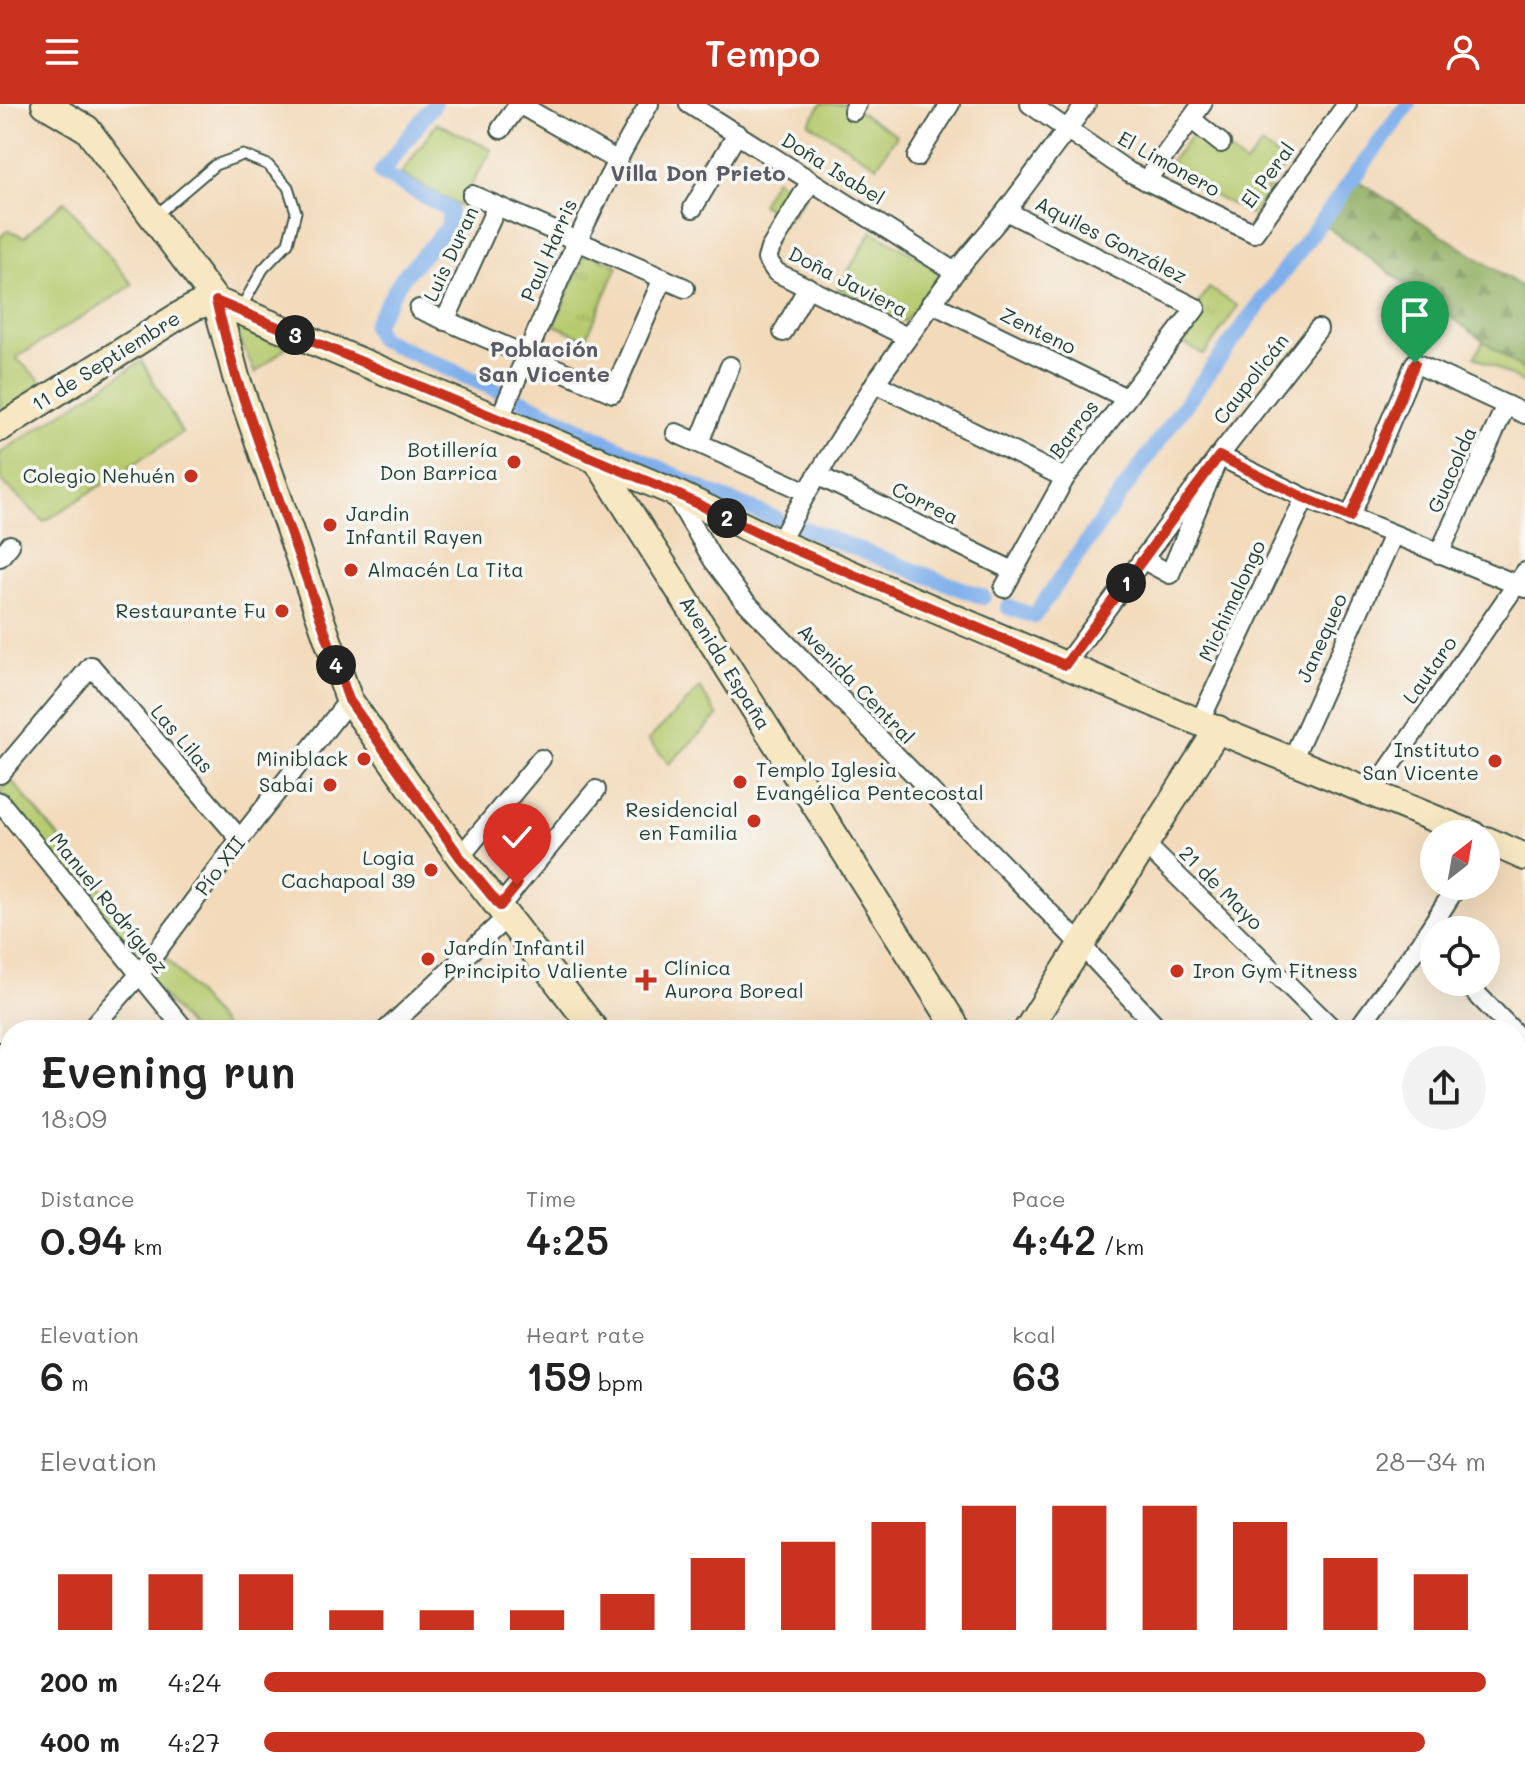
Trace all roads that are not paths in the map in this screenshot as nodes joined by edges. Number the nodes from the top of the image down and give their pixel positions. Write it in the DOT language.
graph roads {
  1 [pos="45,104"];
  2 [pos="519,104"];
  3 [pos="649,104"];
  4 [pos="689,104"];
  5 [pos="950,104"];
  6 [pos="1030,104"];
  7 [pos="1086,104"];
  8 [pos="1347,104"];
  9 [pos="1196,112"];
  10 [pos="1068,128"];
  11 [pos="501,129"];
  12 [pos="737,134"];
  13 [pos="1221,143"];
  14 [pos="917,157"];
  15 [pos="616,160"];
  16 [pos="811,181"];
  17 [pos="1146,181"];
  18 [pos="472,195"];
  19 [pos="497,206"];
  20 [pos="693,208"];
  21 [pos="1006,211"];
  22 [pos="154,217"];
  23 [pos="1254,233"];
  24 [pos="577,241"];
  25 [pos="955,272"];
  26 [pos="663,278"];
  27 [pos="808,287"];
  28 [pos="685,288"];
  29 [pos="931,303"];
  30 [pos="227,306"];
  31 [pos="1196,308"];
  32 [pos="419,309"];
  33 [pos="445,321"];
  34 [pos="1318,329"];
  35 [pos="783,332"];
  36 [pos="907,337"];
  37 [pos="526,357"];
  38 [pos="730,366"];
  39 [pos="875,383"];
  40 [pos="1126,398"];
  41 [pos="1506,405"];
  42 [pos="1525,414"];
  43 [pos="499,420"];
  44 [pos="0,428"];
  45 [pos="676,433"];
  46 [pos="699,443"];
  47 [pos="1219,456"];
  48 [pos="596,459"];
  49 [pos="817,475"];
  50 [pos="1065,478"];
  51 [pos="673,492"];
  52 [pos="807,492"];
  53 [pos="1305,498"];
  54 [pos="1350,517"];
  55 [pos="1393,535"];
  56 [pos="779,543"];
  57 [pos="1439,554"];
  58 [pos="1144,560"];
  59 [pos="1013,571"];
  60 [pos="1522,581"];
  61 [pos="1004,588"];
  62 [pos="1065,665"];
  63 [pos="349,700"];
  64 [pos="1208,726"];
  65 [pos="541,759"];
  66 [pos="1292,760"];
  67 [pos="0,774"];
  68 [pos="596,790"];
  69 [pos="1372,793"];
  70 [pos="0,802"];
  71 [pos="1438,820"];
  72 [pos="240,839"];
  73 [pos="1146,845"];
  74 [pos="1500,846"];
  75 [pos="460,857"];
  76 [pos="1525,857"];
  77 [pos="504,911"];
  78 [pos="1082,946"];
  79 [pos="1420,955"];
  80 [pos="139,975"];
  81 [pos="1479,996"];
  82 [pos="99,1020"];
  83 [pos="177,1020"];
  84 [pos="396,1020"];
  85 [pos="587,1020"];
  86 [pos="952,1020"];
  87 [pos="1034,1020"];
  88 [pos="1151,1020"];
  89 [pos="1324,1020"];
  90 [pos="1365,1020"];
  91 [pos="1502,1020"];
  1 -- 22 [label="street"];
  2 -- 11 [label="street"];
  2 -- 15 [label="street"];
  3 -- 15 [label="street, Paul Harris"];
  4 -- 12 [label="street, Doña Isabel"];
  5 -- 14 [label="street"];
  6 -- 10 [label="street, El Limonero"];
  7 -- 10 [label="street"];
  8 -- 23 [label="street, El Peral"];
  9 -- 13 [label="street"];
  9 -- 17 [label="street"];
  10 -- 17 [label="street, El Limonero"];
  10 -- 21 [label="street"];
  12 -- 16 [label="street, Doña Isabel"];
  12 -- 20 [label="street"];
  15 -- 24 [label="street, Paul Harris"];
  16 -- 25 [label="street, Doña Isabel"];
  16 -- 27 [label="street, Doña Javiera"];
  17 -- 23 [label="street, El Limonero"];
  18 -- 19 [label="street"];
  19 -- 24 [label="street"];
  19 -- 33 [label="street, Luis Duran"];
  21 -- 25 [label="street"];
  21 -- 31 [label="street, Aquiles González"];
  22 -- 30 [label="street"];
  22 -- 30 [label="lane"];
  24 -- 26 [label="street"];
  24 -- 37 [label="street, Paul Harris"];
  25 -- 29 [label="street"];
  26 -- 28 [label="street"];
  26 -- 37 [label="street"];
  27 -- 35 [label="street"];
  27 -- 36 [label="street, Doña Javiera"];
  29 -- 36 [label="street"];
  29 -- 40 [label="street, Zenteno"];
  30 -- 43 [label="street"];
  30 -- 44 [label="street, 11 de Septiembre"];
  30 -- 63 [label="street"];
  31 -- 40 [label="street, Barros"];
  32 -- 33 [label="street"];
  33 -- 37 [label="street"];
  34 -- 47 [label="street, Caupolicán"];
  36 -- 39 [label="street"];
  37 -- 43 [label="street, Paul Harris"];
  38 -- 46 [label="street"];
  39 -- 49 [label="street"];
  39 -- 50 [label="street"];
  40 -- 50 [label="street, Barros"];
  41 -- 42 [label="street"];
  41 -- 54 [label="street"];
  41 -- 57 [label="street, Guacolda"];
  43 -- 48 [label="street"];
  45 -- 46 [label="street"];
  46 -- 52 [label="street"];
  47 -- 53 [label="street"];
  47 -- 58 [label="street, Caupolicán"];
  47 -- 58 [label="street, Caupolicán"];
  48 -- 51 [label="street"];
  48 -- 86 [label="street, Avenida España"];
  49 -- 52 [label="street"];
  49 -- 59 [label="street, Correa"];
  50 -- 59 [label="street, Barros"];
  51 -- 56 [label="street"];
  51 -- 78 [label="street, Avenida Central"];
  52 -- 56 [label="street"];
  53 -- 54 [label="street"];
  53 -- 64 [label="street, Michimalongo"];
  54 -- 55 [label="street"];
  55 -- 57 [label="street"];
  55 -- 66 [label="street, Janequeo"];
  56 -- 62 [label="street"];
  57 -- 60 [label="street"];
  58 -- 62 [label="street, Caupolicán"];
  59 -- 61 [label="street, Barros"];
  60 -- 69 [label="street, Lautaro"];
  62 -- 64 [label="street"];
  63 -- 72 [label="street, Pío XII"];
  63 -- 75 [label="street"];
  64 -- 66 [label="street"];
  64 -- 73 [label="street"];
  65 -- 75 [label="street"];
  66 -- 69 [label="street"];
  67 -- 72 [label="street, Las Lilas"];
  68 -- 77 [label="street"];
  69 -- 71 [label="street"];
  70 -- 80 [label="street, Manuel Rodríguez"];
  72 -- 80 [label="street, Pío XII"];
  73 -- 78 [label="street"];
  73 -- 89 [label="street, 21 de Mayo"];
  74 -- 76 [label="street"];
  75 -- 77 [label="street"];
  77 -- 84 [label="street"];
  77 -- 85 [label="street"];
  78 -- 87 [label="street"];
  78 -- 88 [label="street, Avenida Central"];
  79 -- 90 [label="street"];
  80 -- 82 [label="street, Pío XII"];
  80 -- 83 [label="street, Manuel Rodríguez"];
  81 -- 91 [label="street"];
}
